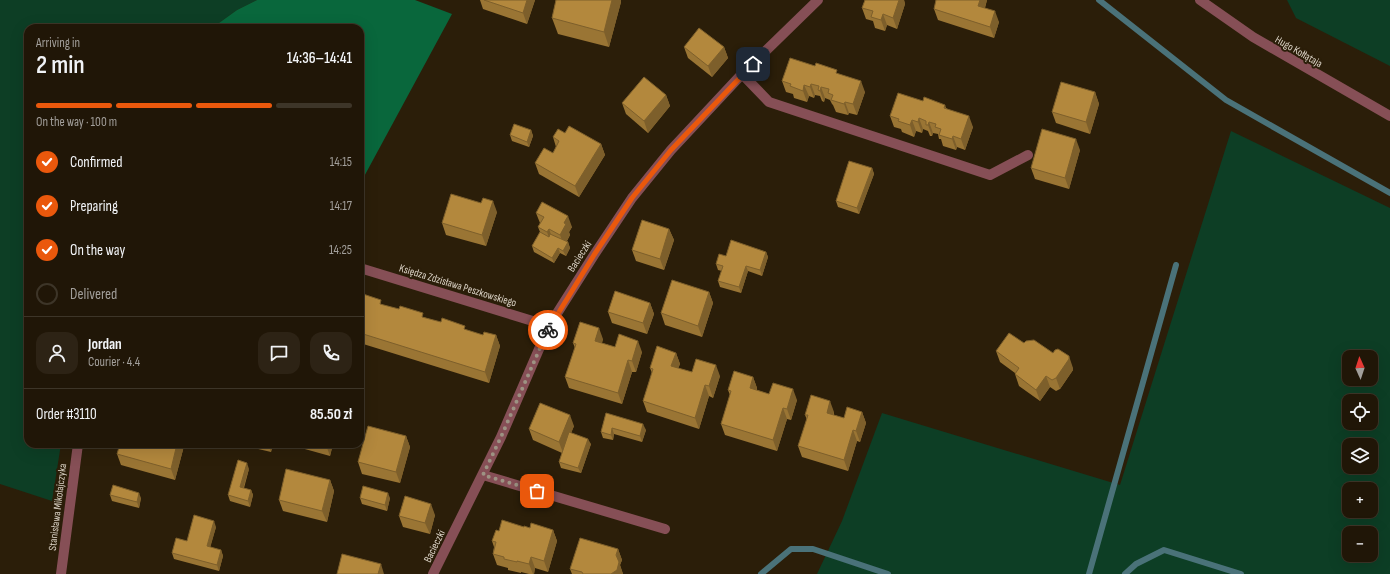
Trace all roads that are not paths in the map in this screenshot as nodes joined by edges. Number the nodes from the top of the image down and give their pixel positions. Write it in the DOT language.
graph roads {
  1 [pos="818,0"];
  2 [pos="1200,0"];
  3 [pos="742,74"];
  4 [pos="1390,116"];
  5 [pos="1028,155"];
  6 [pos="364,269"];
  7 [pos="549,326"];
  8 [pos="77,448"];
  9 [pos="483,475"];
  10 [pos="665,529"];
  11 [pos="61,574"];
  12 [pos="433,574"];
  1 -- 3 [label="street, Bacieczki"];
  2 -- 4 [label="street, Hugo Kołłątaja"];
  3 -- 5 [label="street"];
  3 -- 7 [label="street, Bacieczki"];
  6 -- 7 [label="street, Księdza Zdzisława Peszkowskiego"];
  7 -- 9 [label="street, Bacieczki"];
  8 -- 11 [label="street, Stanisława Mikołajczyka"];
  9 -- 10 [label="street"];
  9 -- 12 [label="street, Bacieczki"];
}
